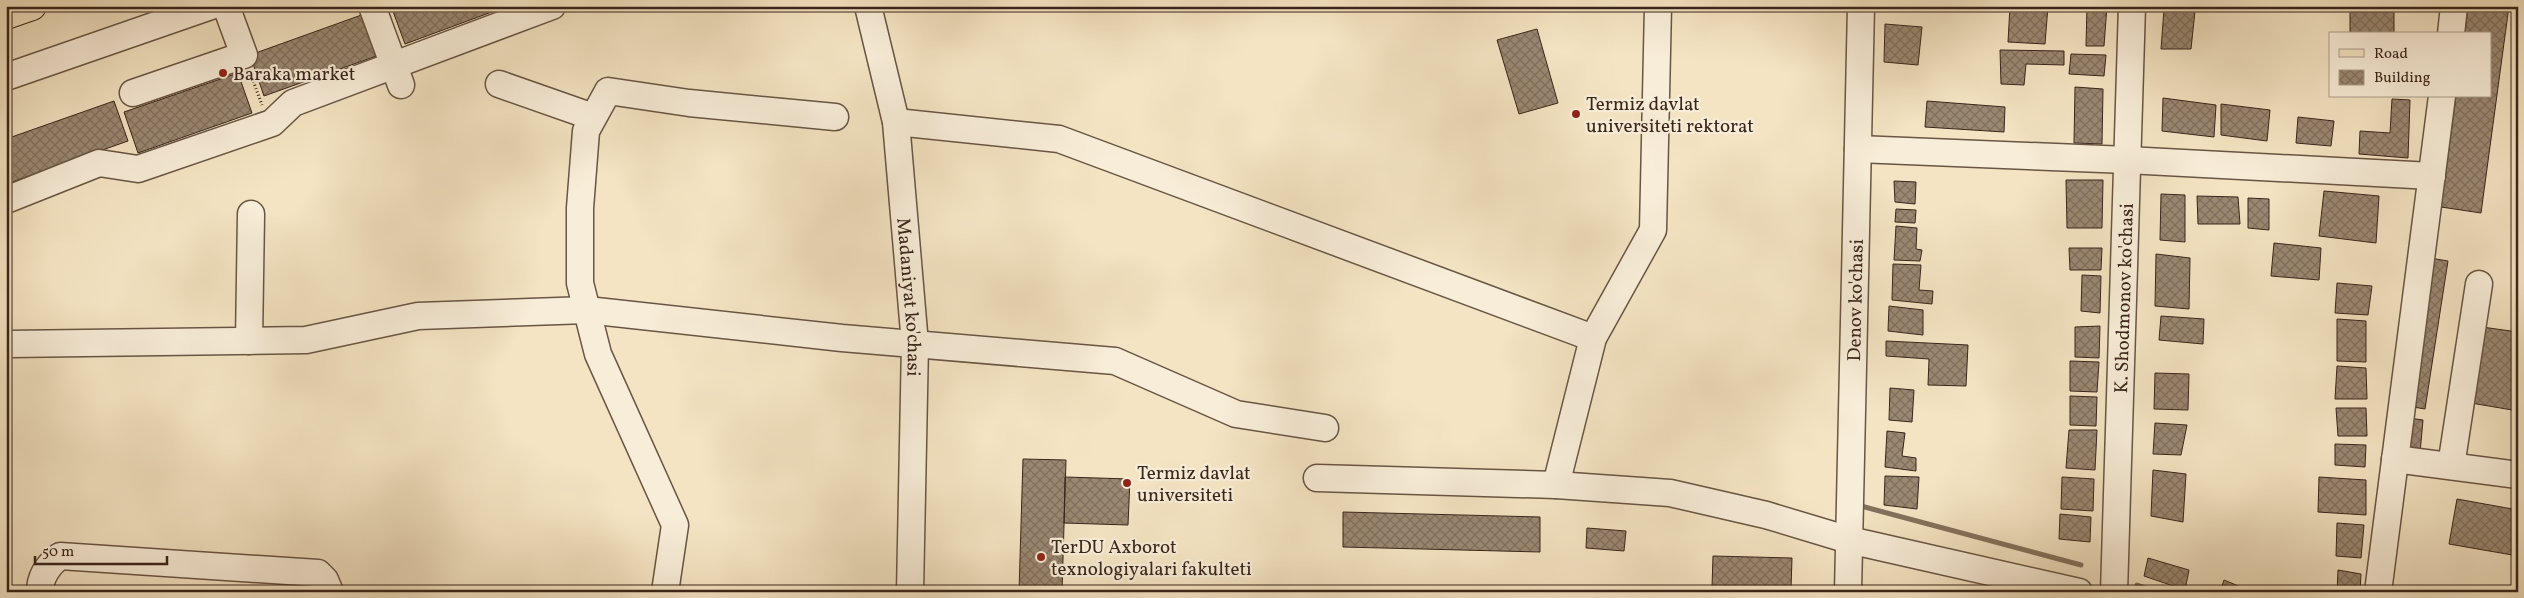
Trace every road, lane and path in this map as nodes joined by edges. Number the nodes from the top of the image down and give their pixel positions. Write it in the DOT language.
graph roads {
  1 [pos="32,6"];
  2 [pos="211,6"];
  3 [pos="226,6"];
  4 [pos="372,6"];
  5 [pos="552,6"];
  6 [pos="868,6"];
  7 [pos="1658,6"];
  8 [pos="1861,6"];
  9 [pos="2132,6"];
  10 [pos="2454,6"];
  11 [pos="6,15"];
  12 [pos="2451,32"];
  13 [pos="244,55"];
  14 [pos="397,74"];
  15 [pos="6,77"];
  16 [pos="499,84"];
  17 [pos="134,93"];
  18 [pos="2442,98"];
  19 [pos="593,117"];
  20 [pos="835,117"];
  21 [pos="896,122"];
  22 [pos="268,124"];
  23 [pos="1858,149"];
  24 [pos="2127,160"];
  25 [pos="2432,176"];
  26 [pos="6,200"];
  27 [pos="251,214"];
  28 [pos="2479,284"];
  29 [pos="587,310"];
  30 [pos="1593,338"];
  31 [pos="249,341"];
  32 [pos="9,344"];
  33 [pos="915,344"];
  34 [pos="1324,428"];
  35 [pos="2395,459"];
  36 [pos="2451,466"];
  37 [pos="2518,475"];
  38 [pos="1317,478"];
  39 [pos="1556,485"];
  40 [pos="1849,540"];
  41 [pos="40,592"];
  42 [pos="330,592"];
  43 [pos="664,592"];
  44 [pos="910,592"];
  45 [pos="1848,592"];
  46 [pos="2079,592"];
  47 [pos="2114,592"];
  48 [pos="2378,592"];
  1 -- 11 [label="main road"];
  2 -- 15 [label="street"];
  3 -- 13 [label="street"];
  4 -- 14 [label="street"];
  5 -- 14 [label="street"];
  6 -- 21 [label="street, Madaniyat ko'chasi"];
  7 -- 30 [label="street"];
  8 -- 23 [label="street, Denov ko'chasi"];
  9 -- 24 [label="street, K. Shodmonov ko'chasi"];
  10 -- 12 [label="street"];
  13 -- 17 [label="street"];
  13 -- 22 [label="path"];
  14 -- 22 [label="street"];
  16 -- 19 [label="street"];
  18 -- 25 [label="street"];
  19 -- 20 [label="street"];
  19 -- 29 [label="street"];
  21 -- 30 [label="street"];
  21 -- 33 [label="street, Madaniyat ko'chasi"];
  22 -- 26 [label="street"];
  23 -- 24 [label="street"];
  23 -- 40 [label="street, Denov ko'chasi"];
  24 -- 25 [label="street"];
  24 -- 47 [label="street, K. Shodmonov ko'chasi"];
  25 -- 35 [label="street"];
  27 -- 31 [label="street"];
  28 -- 36 [label="street"];
  29 -- 31 [label="street"];
  29 -- 33 [label="street"];
  29 -- 43 [label="street"];
  30 -- 39 [label="street"];
  31 -- 32 [label="street"];
  33 -- 34 [label="street"];
  33 -- 44 [label="street, Madaniyat ko'chasi"];
  35 -- 36 [label="street"];
  35 -- 48 [label="street"];
  36 -- 37 [label="street"];
  38 -- 39 [label="street"];
  39 -- 40 [label="street"];
  40 -- 45 [label="street, Denov ko'chasi"];
  40 -- 46 [label="street"];
  41 -- 42 [label="street"];
}
